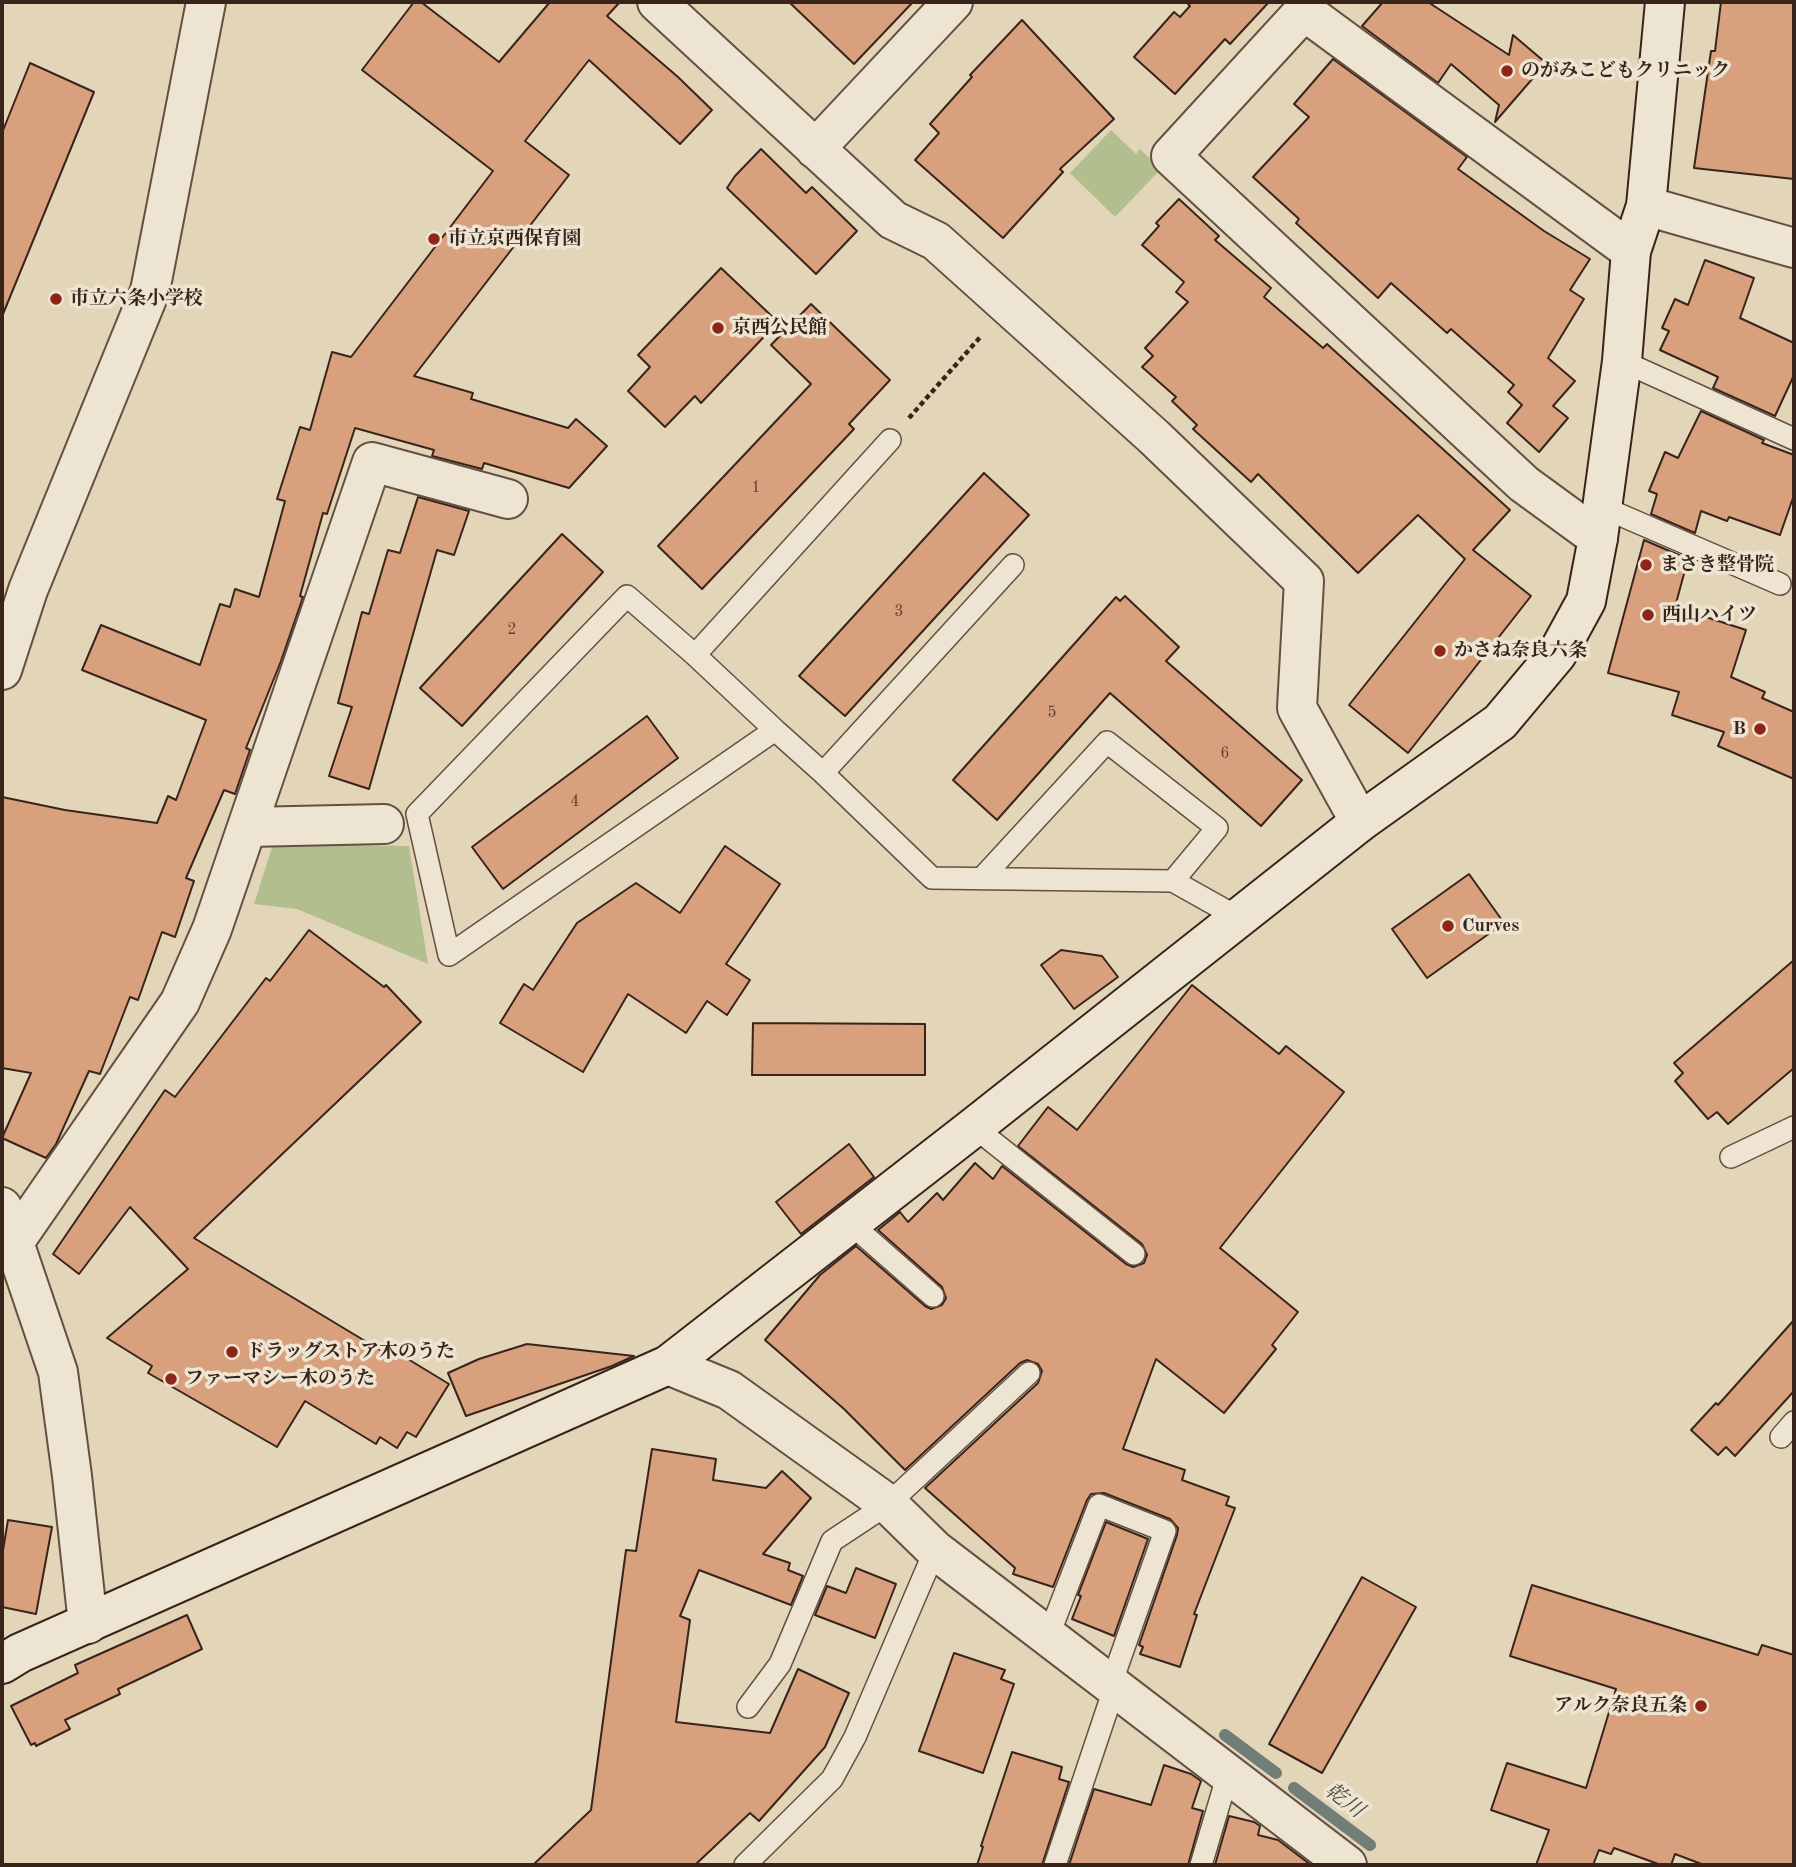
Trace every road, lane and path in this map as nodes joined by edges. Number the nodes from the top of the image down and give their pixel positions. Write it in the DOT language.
graph roads {
  1 [pos="206,2"];
  2 [pos="657,2"];
  3 [pos="953,2"];
  4 [pos="1664,2"];
  5 [pos="815,149"];
  6 [pos="1646,206"];
  7 [pos="1794,248"];
  8 [pos="1631,251"];
  9 [pos="1008,306"];
  10 [pos="1622,360"];
  11 [pos="1794,439"];
  12 [pos="890,440"];
  13 [pos="508,499"];
  14 [pos="1600,522"];
  15 [pos="1013,565"];
  16 [pos="1780,584"];
  17 [pos="695,655"];
  18 [pos="2,670"];
  19 [pos="775,730"];
  20 [pos="823,773"];
  21 [pos="1360,822"];
  22 [pos="384,824"];
  23 [pos="248,827"];
  24 [pos="981,878"];
  25 [pos="1173,881"];
  26 [pos="1240,918"];
  27 [pos="974,1127"];
  28 [pos="1794,1127"];
  29 [pos="1731,1157"];
  30 [pos="850,1223"];
  31 [pos="8,1224"];
  32 [pos="1134,1254"];
  33 [pos="933,1296"];
  34 [pos="668,1365"];
  35 [pos="1030,1373"];
  36 [pos="888,1504"];
  37 [pos="935,1550"];
  38 [pos="88,1624"];
  39 [pos="1048,1637"];
  40 [pos="2,1664"];
  41 [pos="1113,1685"];
  42 [pos="748,1707"];
  43 [pos="1228,1774"];
  44 [pos="745,1865"];
  45 [pos="1055,1865"];
  46 [pos="1201,1865"];
  47 [pos="1347,1865"];
  1 -- 18 [label="street"];
  2 -- 5 [label="street"];
  3 -- 5 [label="street"];
  4 -- 6 [label="street"];
  5 -- 9 [label="street"];
  6 -- 7 [label="street"];
  6 -- 8 [label="street"];
  8 -- 10 [label="street"];
  8 -- 14 [label="street"];
  9 -- 12 [label="path"];
  9 -- 21 [label="street"];
  10 -- 11 [label="lane"];
  10 -- 14 [label="street"];
  12 -- 17 [label="lane"];
  13 -- 23 [label="street"];
  14 -- 16 [label="lane"];
  14 -- 21 [label="street"];
  15 -- 20 [label="lane"];
  17 -- 19 [label="lane"];
  17 -- 19 [label="lane"];
  19 -- 20 [label="lane"];
  20 -- 24 [label="lane"];
  21 -- 26 [label="street"];
  22 -- 23 [label="street"];
  23 -- 31 [label="street"];
  24 -- 25 [label="lane"];
  24 -- 25 [label="lane"];
  25 -- 26 [label="lane"];
  26 -- 27 [label="street"];
  27 -- 30 [label="street"];
  27 -- 32 [label="lane"];
  28 -- 29 [label="lane"];
  30 -- 33 [label="lane"];
  30 -- 34 [label="street"];
  31 -- 38 [label="street"];
  34 -- 36 [label="street"];
  34 -- 38 [label="street"];
  35 -- 36 [label="lane"];
  36 -- 37 [label="street"];
  36 -- 42 [label="lane"];
  37 -- 39 [label="street"];
  37 -- 44 [label="lane"];
  38 -- 40 [label="street"];
  39 -- 41 [label="street"];
  39 -- 41 [label="lane"];
  41 -- 43 [label="street"];
  41 -- 45 [label="lane"];
  43 -- 46 [label="lane"];
  43 -- 47 [label="street"];
}
